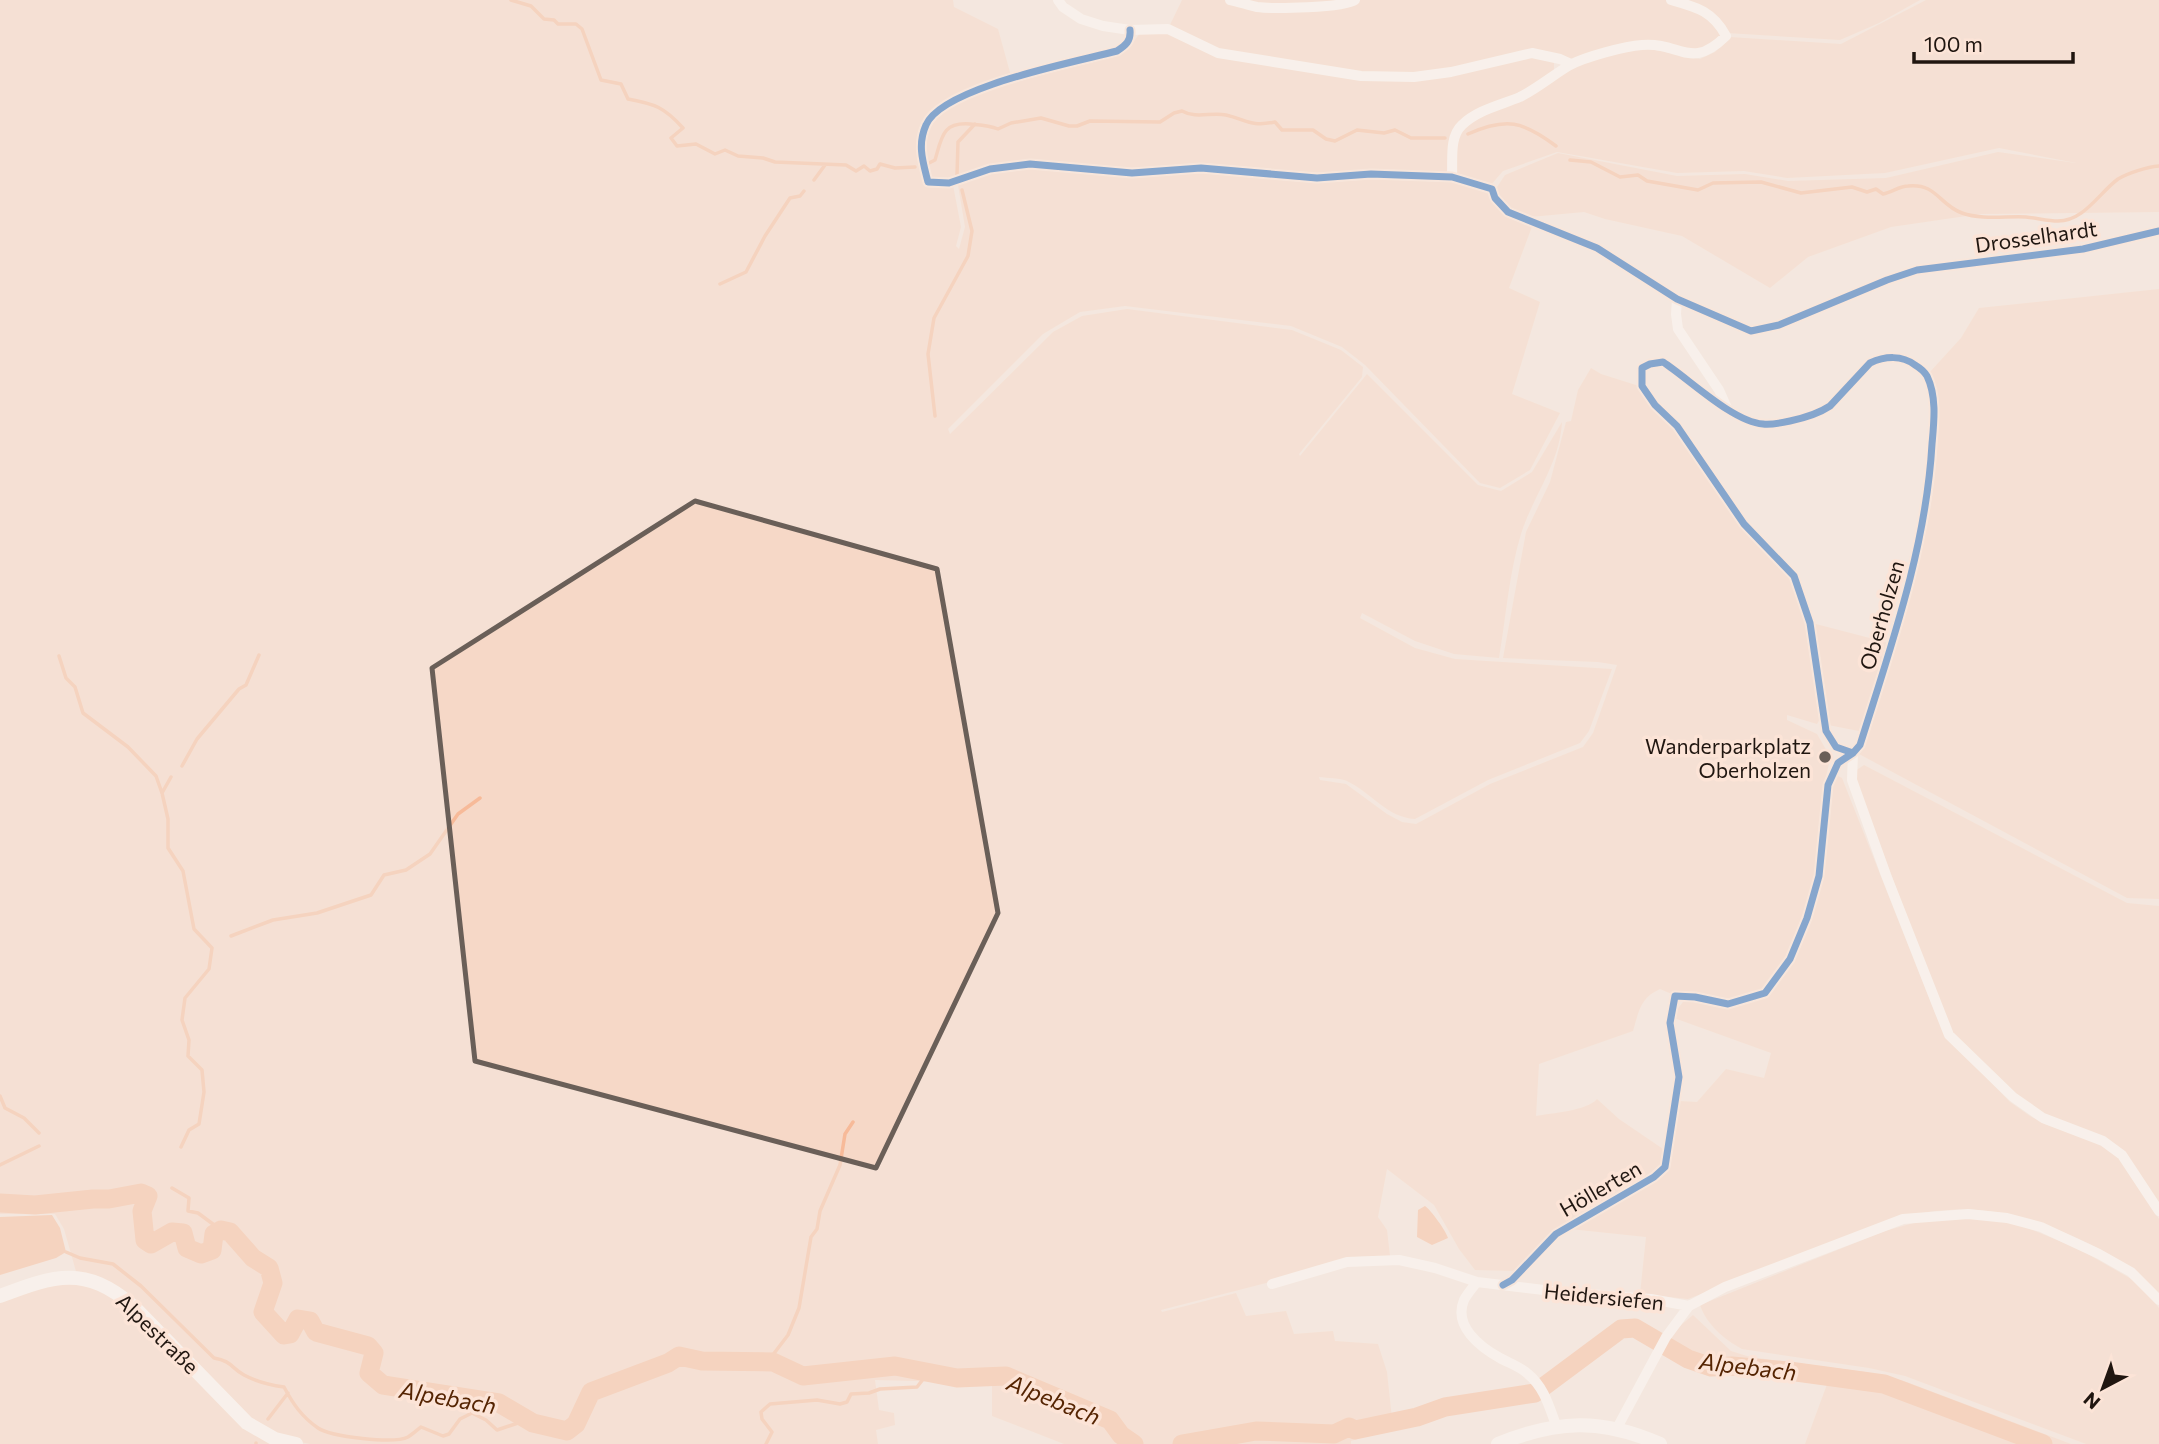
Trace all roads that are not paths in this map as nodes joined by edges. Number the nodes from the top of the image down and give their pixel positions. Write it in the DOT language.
graph roads {
  1 [pos="1058,0"];
  2 [pos="1230,0"];
  3 [pos="1355,0"];
  4 [pos="1671,0"];
  5 [pos="1131,33"];
  6 [pos="1571,64"];
  7 [pos="1452,177"];
  8 [pos="2159,231"];
  9 [pos="1677,299"];
  10 [pos="1727,409"];
  11 [pos="1853,753"];
  12 [pos="2159,1211"];
  13 [pos="1477,1282"];
  14 [pos="1272,1284"];
  15 [pos="1503,1285"];
  16 [pos="0,1296"];
  17 [pos="2159,1300"];
  18 [pos="1689,1306"];
  19 [pos="1556,1426"];
  20 [pos="1617,1428"];
  21 [pos="296,1444"];
  22 [pos="1498,1444"];
  23 [pos="1660,1444"];
  1 -- 5 [label="street"];
  2 -- 3 [label="street"];
  4 -- 6 [label="street"];
  5 -- 6 [label="street"];
  5 -- 7 [label="street"];
  6 -- 7 [label="street"];
  7 -- 9 [label="street"];
  8 -- 9 [label="street, Drosselhardt"];
  9 -- 10 [label="street"];
  10 -- 11 [label="street, Oberholzen"];
  10 -- 11 [label="street, Oberholzen"];
  11 -- 12 [label="street"];
  11 -- 15 [label="street, Höllerten"];
  13 -- 14 [label="street, Heidersiefen"];
  13 -- 15 [label="street, Heidersiefen"];
  13 -- 19 [label="street"];
  15 -- 18 [label="street, Heidersiefen"];
  16 -- 21 [label="main road, Alpestraße"];
  17 -- 18 [label="street"];
  18 -- 20 [label="street"];
  19 -- 20 [label="main road"];
  19 -- 22 [label="main road"];
  20 -- 23 [label="main road"];
}
